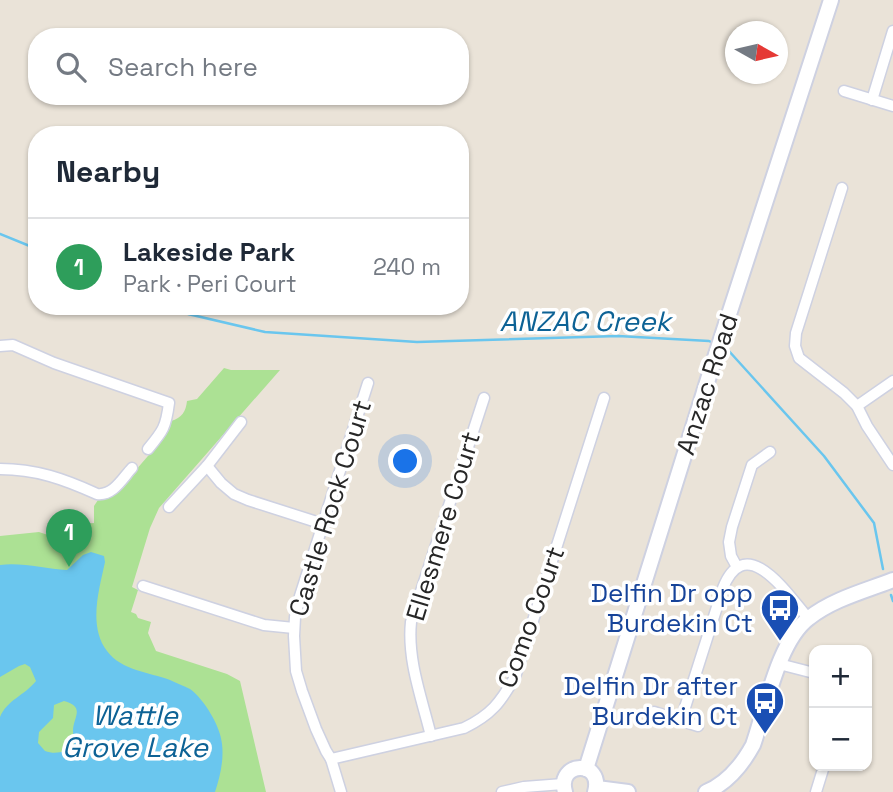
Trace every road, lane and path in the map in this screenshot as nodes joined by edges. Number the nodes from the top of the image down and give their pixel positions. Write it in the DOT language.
graph roads {
  1 [pos="831,0"];
  2 [pos="893,31"];
  3 [pos="844,91"];
  4 [pos="872,100"];
  5 [pos="893,106"];
  6 [pos="842,188"];
  7 [pos="0,346"];
  8 [pos="893,381"];
  9 [pos="368,383"];
  10 [pos="484,398"];
  11 [pos="604,398"];
  12 [pos="857,406"];
  13 [pos="241,422"];
  14 [pos="148,449"];
  15 [pos="770,452"];
  16 [pos="207,466"];
  17 [pos="893,466"];
  18 [pos="132,468"];
  19 [pos="0,469"];
  20 [pos="169,507"];
  21 [pos="323,524"];
  22 [pos="737,567"];
  23 [pos="893,580"];
  24 [pos="143,586"];
  25 [pos="808,618"];
  26 [pos="295,628"];
  27 [pos="779,664"];
  28 [pos="809,672"];
  29 [pos="654,712"];
  30 [pos="681,720"];
  31 [pos="698,726"];
  32 [pos="431,736"];
  33 [pos="331,759"];
  34 [pos="586,769"];
  35 [pos="822,771"];
  36 [pos="564,788"];
  37 [pos="596,790"];
  38 [pos="341,792"];
  39 [pos="502,792"];
  40 [pos="628,792"];
  41 [pos="706,792"];
  42 [pos="816,792"];
  1 -- 34 [label="main road, Anzac Road"];
  2 -- 4 [label="street"];
  3 -- 4 [label="street"];
  4 -- 5 [label="street"];
  6 -- 12 [label="street"];
  7 -- 14 [label="street"];
  8 -- 12 [label="street"];
  9 -- 21 [label="street, Castle Rock Court"];
  10 -- 32 [label="street, Ellesmere Court"];
  11 -- 32 [label="street, Como Court"];
  12 -- 17 [label="street"];
  13 -- 16 [label="street"];
  15 -- 22 [label="street"];
  16 -- 20 [label="street"];
  16 -- 21 [label="street"];
  18 -- 19 [label="street"];
  21 -- 26 [label="street, Castle Rock Court"];
  22 -- 25 [label="street"];
  22 -- 30 [label="street"];
  23 -- 25 [label="main road"];
  24 -- 26 [label="street"];
  25 -- 27 [label="main road"];
  26 -- 33 [label="street, Castle Rock Court"];
  27 -- 28 [label="street"];
  27 -- 41 [label="main road"];
  29 -- 30 [label="street"];
  30 -- 31 [label="street"];
  32 -- 33 [label="street, Como Court"];
  33 -- 38 [label="street, Castle Rock Court"];
  34 -- 36 [label="main road"];
  34 -- 37 [label="main road"];
  35 -- 42 [label="street"];
  36 -- 39 [label="street"];
  37 -- 40 [label="main road"];
}
